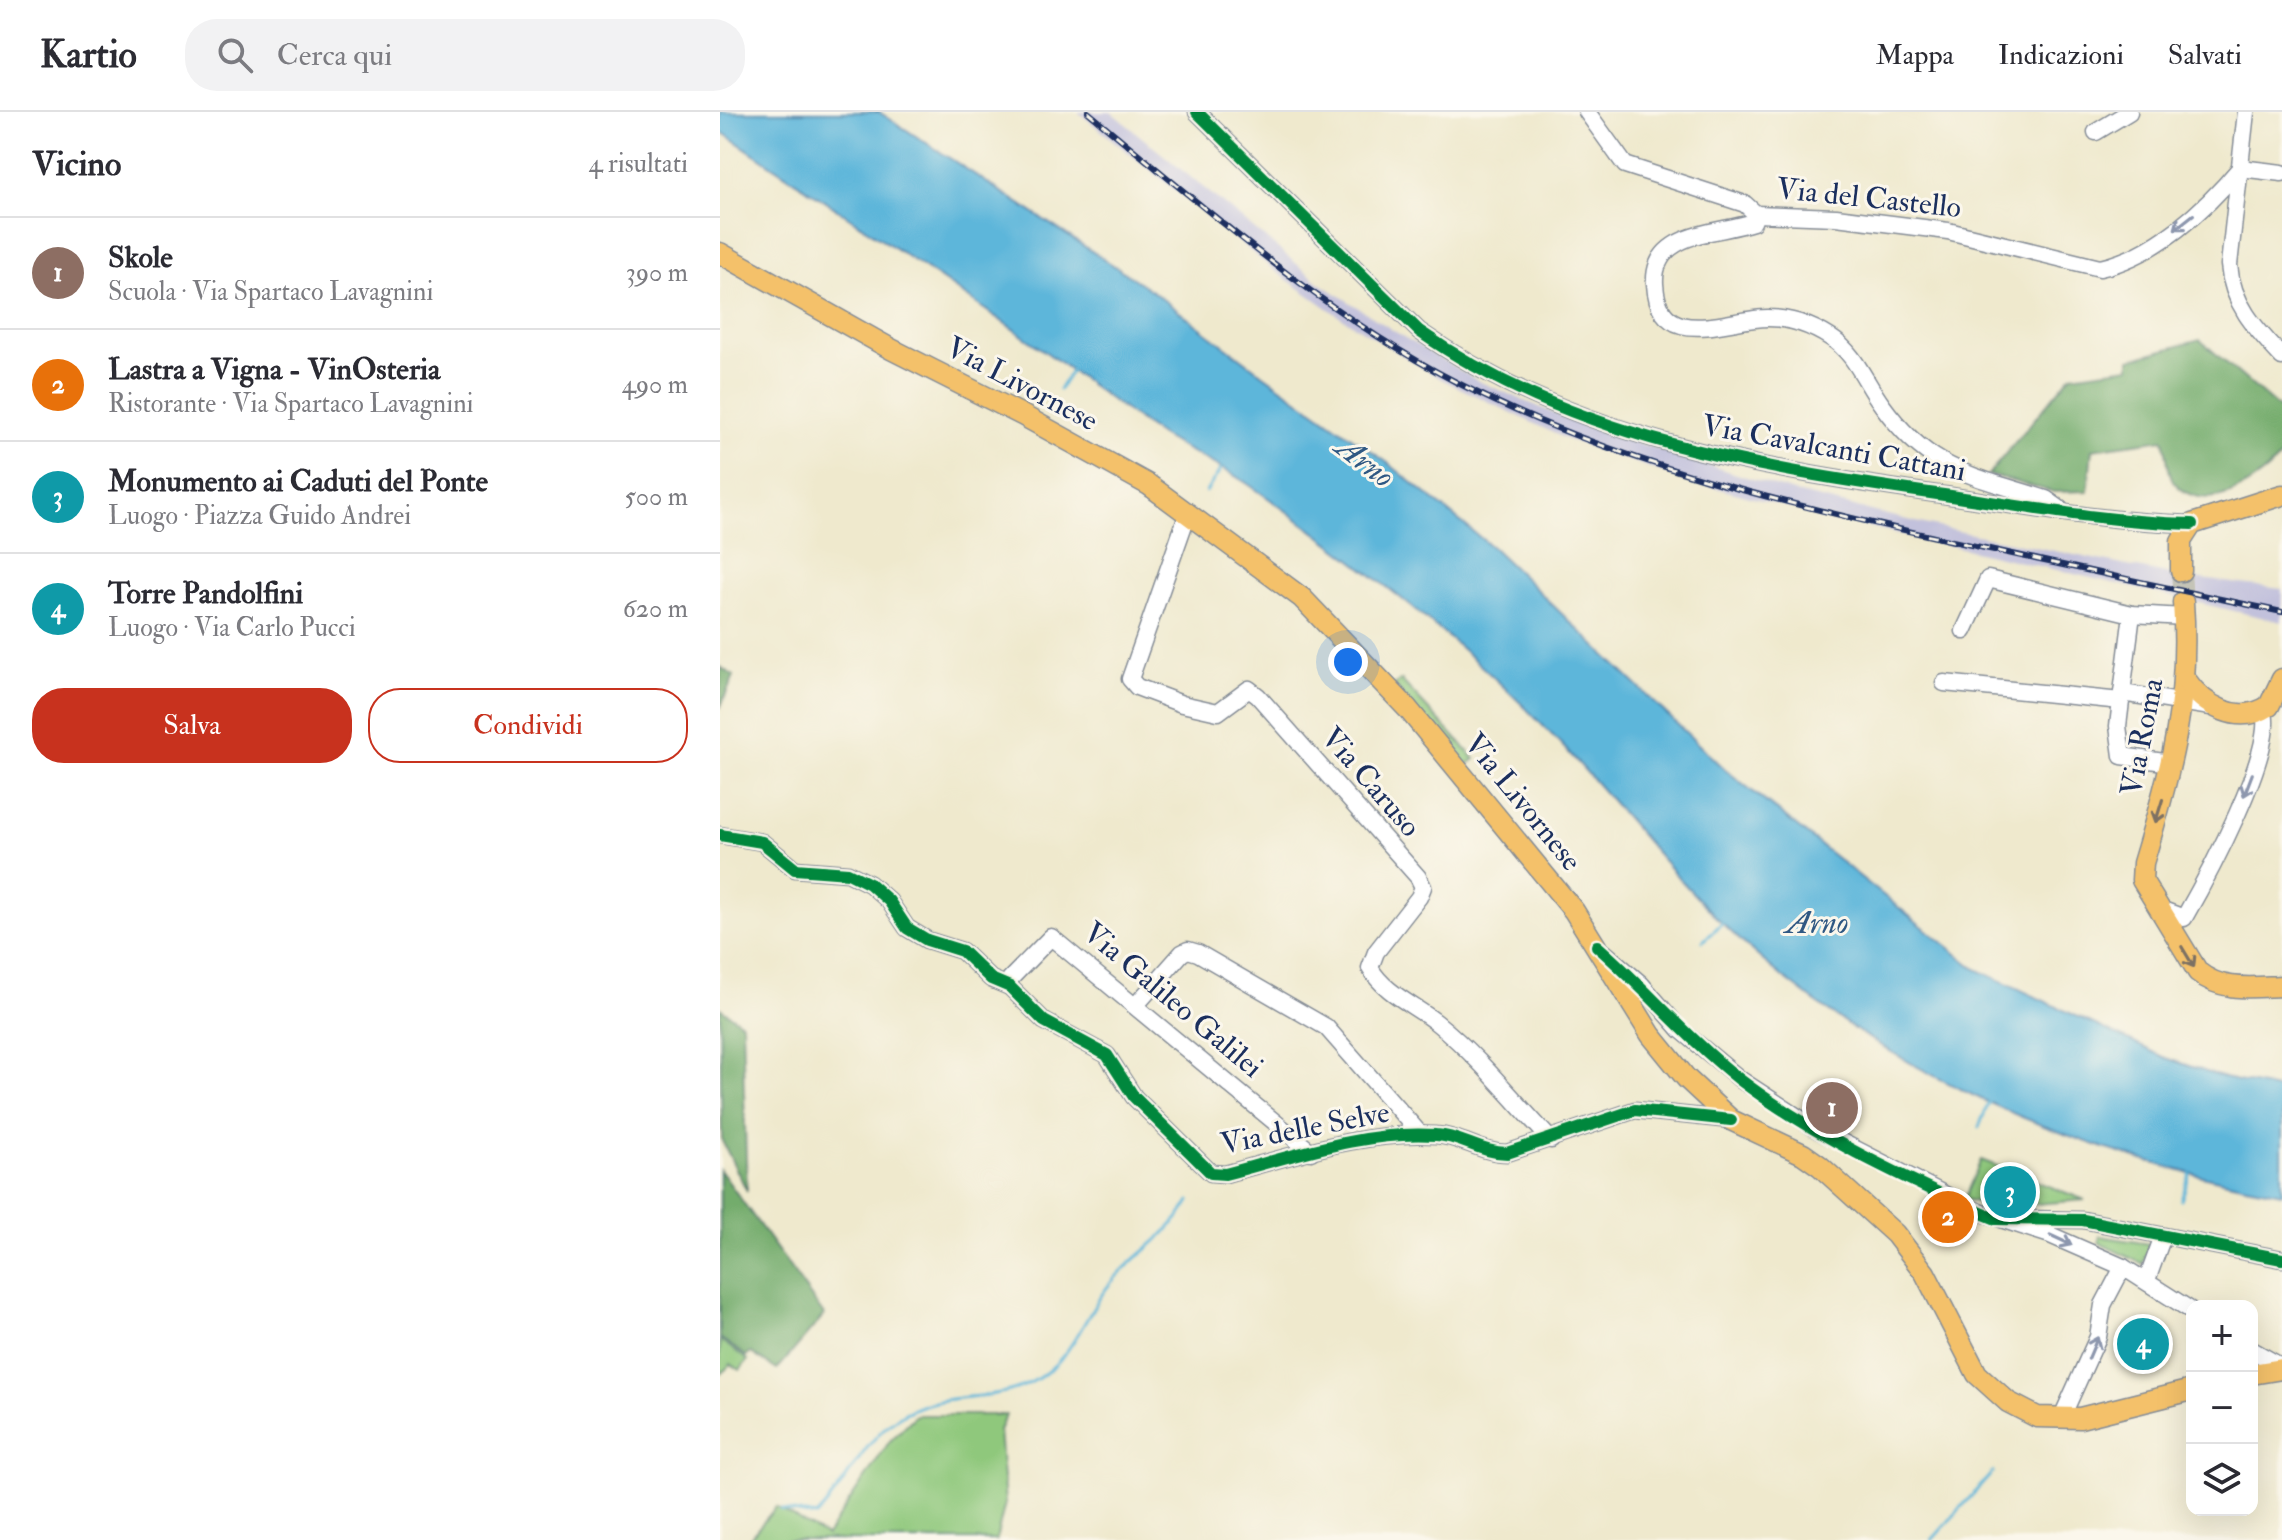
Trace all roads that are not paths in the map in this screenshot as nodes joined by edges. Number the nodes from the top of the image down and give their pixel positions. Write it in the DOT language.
graph roads {
  1 [pos="1197,112"];
  2 [pos="1587,112"];
  3 [pos="2129,112"];
  4 [pos="2246,112"];
  5 [pos="2096,132"];
  6 [pos="2240,168"];
  7 [pos="2282,173"];
  8 [pos="1756,214"];
  9 [pos="720,253"];
  10 [pos="2282,357"];
  11 [pos="2282,495"];
  12 [pos="1188,513"];
  13 [pos="2064,513"];
  14 [pos="2192,524"];
  15 [pos="2181,571"];
  16 [pos="2183,610"];
  17 [pos="2132,614"];
  18 [pos="1964,631"];
  19 [pos="2282,679"];
  20 [pos="2186,680"];
  21 [pos="1944,683"];
  22 [pos="2121,697"];
  23 [pos="2182,703"];
  24 [pos="2211,707"];
  25 [pos="2263,710"];
  26 [pos="2171,763"];
  27 [pos="720,835"];
  28 [pos="2160,909"];
  29 [pos="1597,946"];
  30 [pos="2282,986"];
  31 [pos="1010,987"];
  32 [pos="1136,1005"];
  33 [pos="1731,1120"];
  34 [pos="1420,1134"];
  35 [pos="1551,1140"];
  36 [pos="1311,1152"];
  37 [pos="1996,1219"];
  38 [pos="2163,1236"];
  39 [pos="2282,1259"];
  40 [pos="2123,1267"];
  41 [pos="2147,1280"];
  42 [pos="2186,1307"];
  43 [pos="2258,1354"];
  44 [pos="2282,1368"];
  45 [pos="2258,1373"];
  46 [pos="2186,1392"];
  47 [pos="2061,1419"];
  1 -- 13 [label="street, Via Cavalcanti Cattani"];
  2 -- 8 [label="street"];
  3 -- 5 [label="street"];
  4 -- 6 [label="street"];
  6 -- 7 [label="street"];
  6 -- 8 [label="street, Via del Castello, one-way"];
  6 -- 10 [label="street"];
  8 -- 13 [label="street, Via del Castello"];
  9 -- 12 [label="main road, Via Livornese"];
  11 -- 14 [label="main road"];
  12 -- 29 [label="main road, Via Livornese"];
  12 -- 35 [label="street, Via Caruso"];
  13 -- 14 [label="street, Via Cavalcanti Cattani"];
  14 -- 15 [label="main road"];
  16 -- 17 [label="street"];
  16 -- 20 [label="main road, Via Roma"];
  17 -- 18 [label="street"];
  17 -- 22 [label="street"];
  19 -- 25 [label="main road"];
  20 -- 23 [label="main road, Via Roma"];
  20 -- 24 [label="main road"];
  21 -- 22 [label="street"];
  22 -- 23 [label="street"];
  22 -- 26 [label="street"];
  23 -- 24 [label="street"];
  23 -- 26 [label="main road, Via Roma"];
  24 -- 25 [label="main road"];
  25 -- 28 [label="street, one-way"];
  26 -- 28 [label="main road, Via Roma, one-way"];
  27 -- 31 [label="street, Via delle Selve"];
  28 -- 30 [label="main road, one-way"];
  29 -- 33 [label="main road, Via Livornese"];
  29 -- 37 [label="street"];
  31 -- 32 [label="street, Via Galileo Galilei"];
  31 -- 36 [label="street, Via delle Selve"];
  32 -- 34 [label="street"];
  32 -- 36 [label="street, Via Galileo Galilei"];
  33 -- 35 [label="street, Via delle Selve"];
  33 -- 47 [label="main road, Via Livornese"];
  34 -- 35 [label="street, Via delle Selve"];
  34 -- 36 [label="street, Via delle Selve"];
  37 -- 38 [label="street"];
  37 -- 40 [label="street, one-way"];
  38 -- 39 [label="street"];
  38 -- 41 [label="street"];
  40 -- 41 [label="street"];
  47 -- 40 [label="street, one-way"];
  41 -- 42 [label="street"];
  43 -- 44 [label="street"];
  44 -- 45 [label="main road"];
  46 -- 47 [label="main road, Via Livornese"];
}
